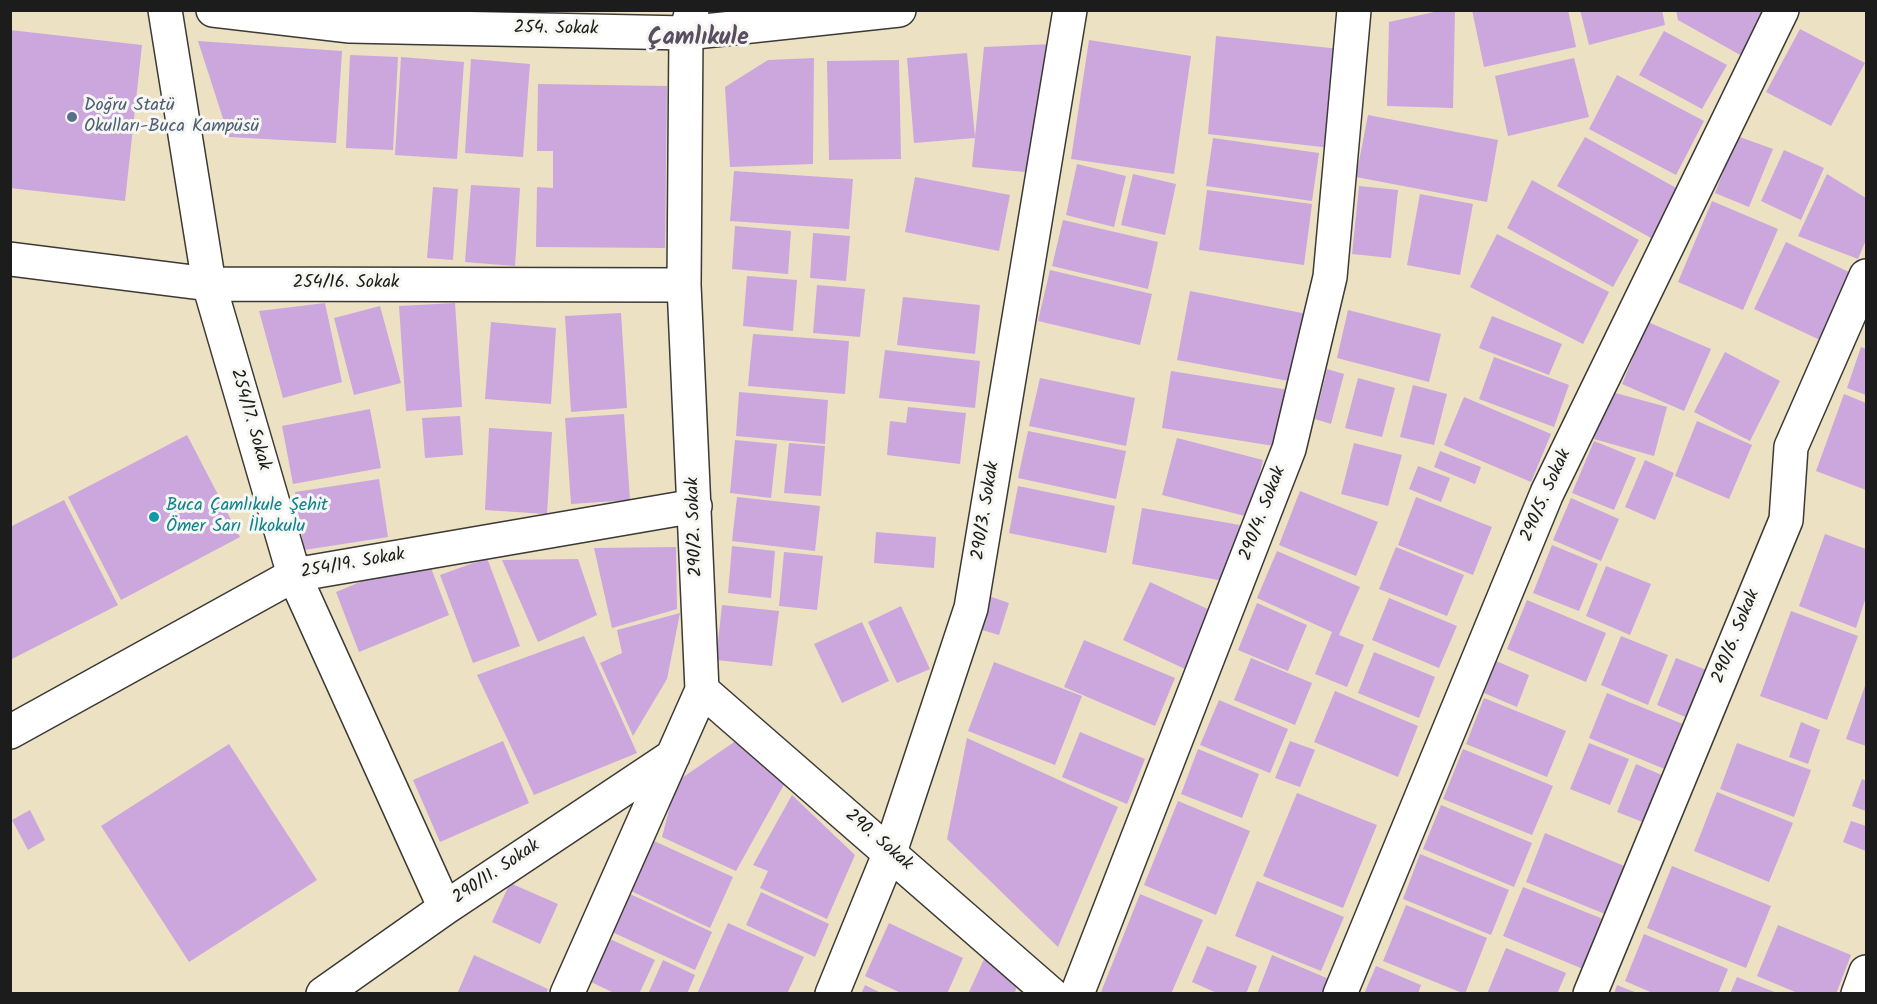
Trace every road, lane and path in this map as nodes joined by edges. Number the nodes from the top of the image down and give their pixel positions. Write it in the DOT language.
graph roads {
  1 [pos="165,10"];
  2 [pos="213,10"];
  3 [pos="899,10"];
  4 [pos="1070,10"];
  5 [pos="1354,10"];
  6 [pos="1782,10"];
  7 [pos="354,18"];
  8 [pos="689,22"];
  9 [pos="10,259"];
  10 [pos="1866,276"];
  11 [pos="209,284"];
  12 [pos="684,285"];
  13 [pos="695,506"];
  14 [pos="294,575"];
  15 [pos="702,690"];
  16 [pos="10,732"];
  17 [pos="673,756"];
  18 [pos="890,852"];
  19 [pos="445,908"];
  20 [pos="1866,972"];
  21 [pos="323,993"];
  22 [pos="567,993"];
  23 [pos="832,993"];
  24 [pos="1051,993"];
  25 [pos="1077,993"];
  26 [pos="1340,993"];
  27 [pos="1590,993"];
  28 [pos="1858,993"];
  1 -- 11 [label="street, 254/17. Sokak"];
  2 -- 7 [label="street, 254. Sokak"];
  3 -- 8 [label="street, 254. Sokak"];
  4 -- 18 [label="street, 290/3. Sokak"];
  5 -- 25 [label="street, 290/4. Sokak"];
  6 -- 26 [label="street, 290/5. Sokak"];
  7 -- 8 [label="street, 254. Sokak"];
  8 -- 12 [label="street, 290/2. Sokak"];
  9 -- 11 [label="street, 254/16. Sokak"];
  10 -- 27 [label="street, 290/6. Sokak"];
  11 -- 12 [label="street, 254/16. Sokak"];
  11 -- 14 [label="street, 254/17. Sokak"];
  12 -- 13 [label="street, 290/2. Sokak"];
  13 -- 14 [label="street, 254/19. Sokak"];
  13 -- 15 [label="street, 290/2. Sokak"];
  14 -- 16 [label="street, 254/19. Sokak"];
  14 -- 19 [label="street, 254/17. Sokak"];
  15 -- 17 [label="street, 290/2. Sokak"];
  15 -- 18 [label="street, 290. Sokak"];
  17 -- 19 [label="street, 290/11. Sokak"];
  17 -- 22 [label="street, 290/2. Sokak"];
  18 -- 23 [label="street, 290/3. Sokak"];
  18 -- 24 [label="street, 290. Sokak"];
  19 -- 21 [label="street, 290/11. Sokak"];
  20 -- 28 [label="street"];
}
